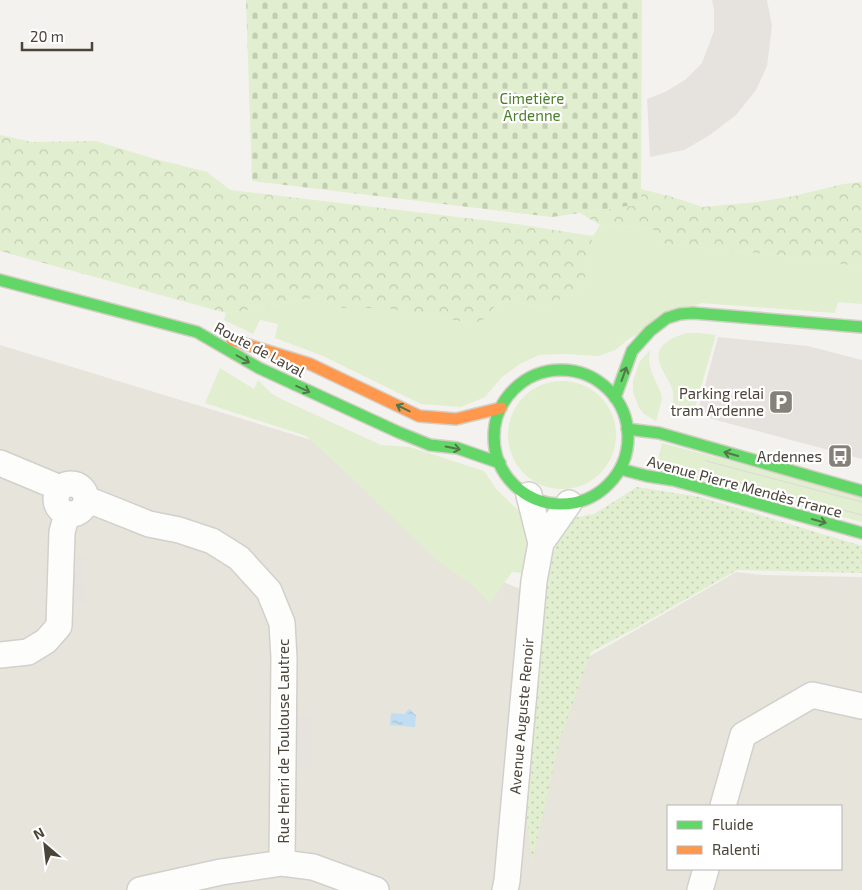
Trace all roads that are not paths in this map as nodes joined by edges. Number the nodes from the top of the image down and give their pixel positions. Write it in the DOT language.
graph roads {
  1 [pos="0,280"];
  2 [pos="862,327"];
  3 [pos="197,332"];
  4 [pos="632,351"];
  5 [pos="615,358"];
  6 [pos="598,366"];
  7 [pos="580,373"];
  8 [pos="615,398"];
  9 [pos="501,408"];
  10 [pos="627,429"];
  11 [pos="0,463"];
  12 [pos="500,463"];
  13 [pos="620,469"];
  14 [pos="862,491"];
  15 [pos="529,495"];
  16 [pos="569,503"];
  17 [pos="77,507"];
  18 [pos="862,533"];
  19 [pos="541,543"];
  20 [pos="0,655"];
  21 [pos="862,706"];
  22 [pos="723,805"];
  23 [pos="282,863"];
  24 [pos="706,870"];
  25 [pos="140,890"];
  26 [pos="376,890"];
  27 [pos="505,890"];
  28 [pos="700,890"];
  1 -- 3 [label="main road, Route de Laval"];
  2 -- 4 [label="main road"];
  9 -- 3 [label="main road, Route de Laval, one-way"];
  3 -- 12 [label="main road, Route de Laval, one-way"];
  4 -- 5 [label="main road"];
  8 -- 4 [label="main road, one-way"];
  6 -- 7 [label="main road"];
  7 -- 8 [label="main road"];
  7 -- 9 [label="main road"];
  8 -- 10 [label="main road"];
  9 -- 12 [label="main road"];
  10 -- 13 [label="main road"];
  14 -- 10 [label="main road, Avenue Pierre Mendès France, one-way"];
  11 -- 17 [label="street"];
  12 -- 15 [label="main road"];
  13 -- 16 [label="main road"];
  13 -- 18 [label="main road, Avenue Pierre Mendès France, one-way"];
  15 -- 16 [label="main road"];
  15 -- 19 [label="street, Avenue Auguste Renoir"];
  16 -- 19 [label="street, Avenue Auguste Renoir"];
  17 -- 20 [label="street"];
  17 -- 23 [label="street, Rue Henri de Toulouse Lautrec"];
  19 -- 27 [label="street, Avenue Auguste Renoir"];
  21 -- 22 [label="street"];
  23 -- 25 [label="street"];
  23 -- 26 [label="street"];
  24 -- 28 [label="street"];
}
